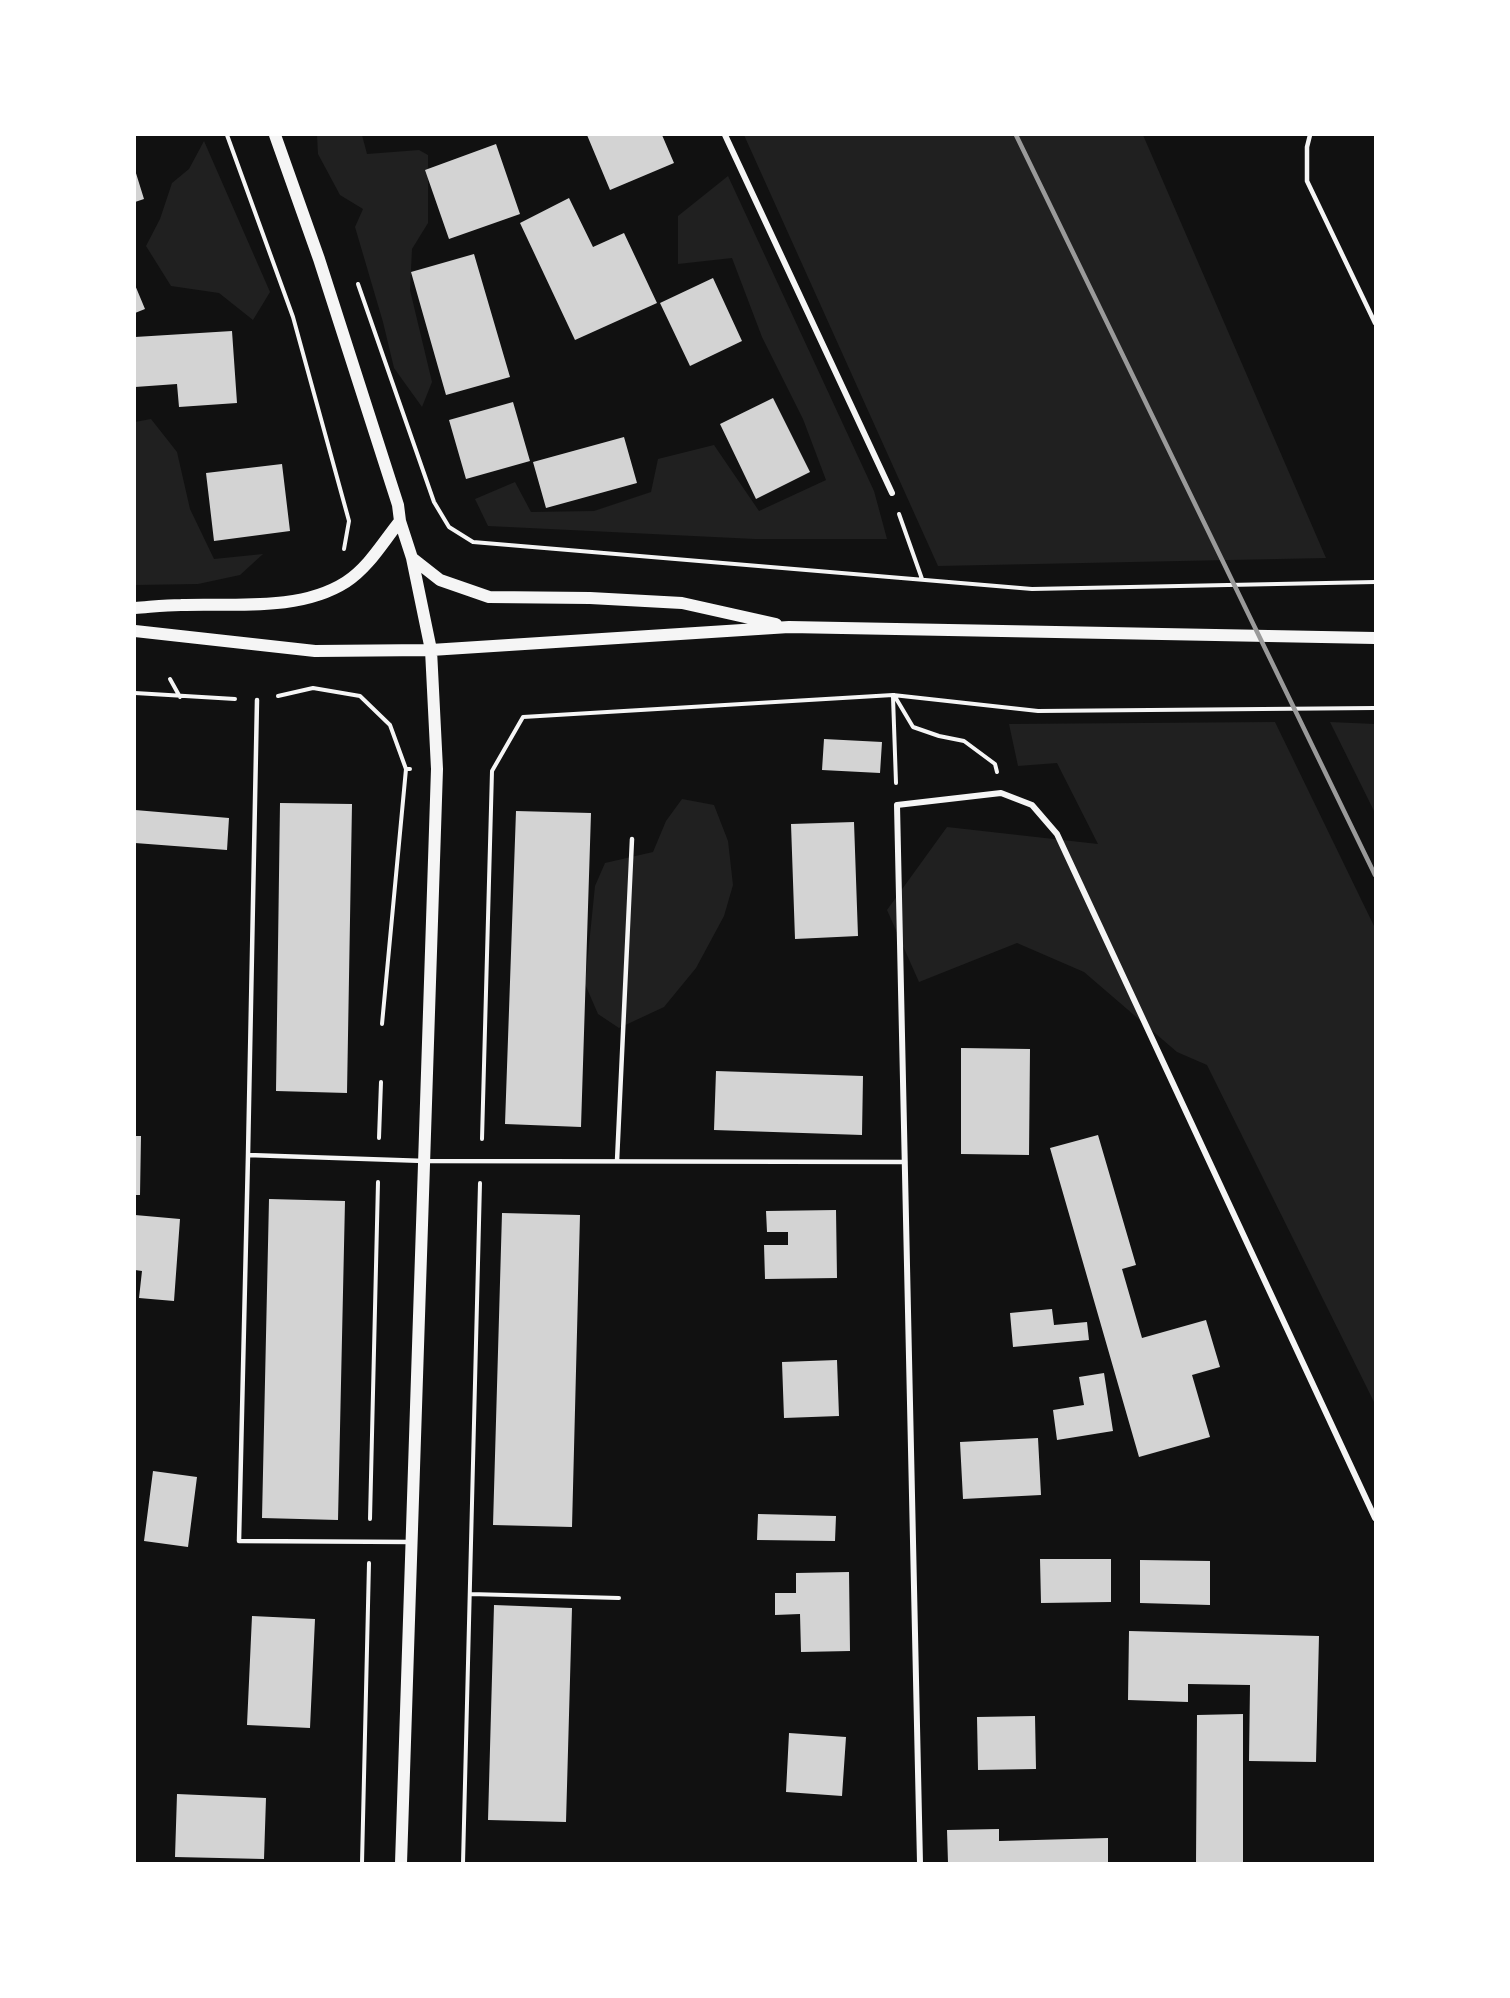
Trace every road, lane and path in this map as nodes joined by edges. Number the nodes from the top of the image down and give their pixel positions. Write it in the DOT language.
graph roads {
  1 [pos="226,135"];
  2 [pos="275,135"];
  3 [pos="725,135"];
  4 [pos="1310,135"];
  5 [pos="355,276"];
  6 [pos="1375,324"];
  7 [pos="892,493"];
  8 [pos="349,521"];
  9 [pos="400,521"];
  10 [pos="412,558"];
  11 [pos="922,579"];
  12 [pos="1375,582"];
  13 [pos="135,608"];
  14 [pos="789,627"];
  15 [pos="135,632"];
  16 [pos="1375,638"];
  17 [pos="431,650"];
  18 [pos="170,679"];
  19 [pos="135,693"];
  20 [pos="893,695"];
  21 [pos="180,697"];
  22 [pos="257,700"];
  23 [pos="1375,708"];
  24 [pos="406,769"];
  25 [pos="417,769"];
  26 [pos="1001,793"];
  27 [pos="897,805"];
  28 [pos="632,839"];
  29 [pos="382,1024"];
  30 [pos="381,1082"];
  31 [pos="248,1155"];
  32 [pos="378,1160"];
  33 [pos="425,1161"];
  34 [pos="481,1161"];
  35 [pos="617,1161"];
  36 [pos="905,1162"];
  37 [pos="1375,1518"];
  38 [pos="370,1542"];
  39 [pos="412,1542"];
  40 [pos="470,1594"];
  41 [pos="619,1598"];
  42 [pos="362,1863"];
  43 [pos="401,1863"];
  44 [pos="463,1863"];
  45 [pos="921,1863"];
  1 -- 8 [label="path"];
  2 -- 9 [label="main road"];
  3 -- 7 [label="street"];
  4 -- 6 [label="lane"];
  5 -- 11 [label="path"];
  7 -- 11 [label="path"];
  9 -- 10 [label="main road"];
  9 -- 13 [label="main road"];
  10 -- 14 [label="main road"];
  10 -- 17 [label="main road"];
  11 -- 12 [label="path"];
  14 -- 16 [label="main road"];
  14 -- 17 [label="main road"];
  15 -- 17 [label="main road"];
  17 -- 33 [label="main road"];
  18 -- 21 [label="path"];
  19 -- 21 [label="path"];
  20 -- 23 [label="path"];
  20 -- 26 [label="path"];
  20 -- 27 [label="path"];
  20 -- 34 [label="path"];
  21 -- 22 [label="path"];
  22 -- 24 [label="path"];
  22 -- 31 [label="lane"];
  24 -- 25 [label="path"];
  24 -- 29 [label="path"];
  26 -- 27 [label="street"];
  26 -- 37 [label="street"];
  27 -- 36 [label="street"];
  28 -- 35 [label="lane"];
  30 -- 32 [label="path"];
  31 -- 32 [label="lane"];
  31 -- 38 [label="lane"];
  32 -- 33 [label="lane"];
  32 -- 38 [label="path"];
  33 -- 34 [label="lane"];
  33 -- 39 [label="main road"];
  34 -- 35 [label="lane"];
  34 -- 40 [label="path"];
  35 -- 36 [label="lane"];
  36 -- 45 [label="street"];
  38 -- 39 [label="lane"];
  38 -- 42 [label="path"];
  39 -- 43 [label="main road"];
  40 -- 41 [label="path"];
  40 -- 44 [label="path"];
}
